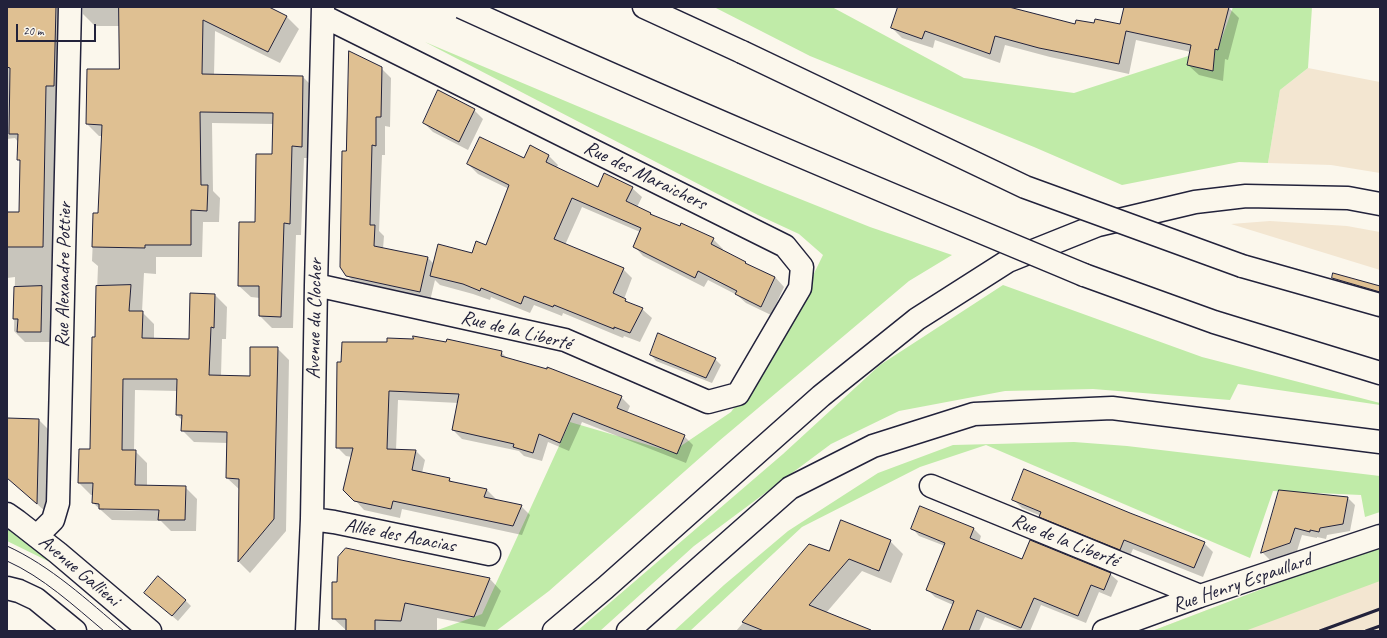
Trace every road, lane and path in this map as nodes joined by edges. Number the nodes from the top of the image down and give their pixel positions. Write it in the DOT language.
graph roads {
  1 [pos="70,7"];
  2 [pos="460,7"];
  3 [pos="644,7"];
  4 [pos="323,12"];
  5 [pos="1380,204"];
  6 [pos="316,285"];
  7 [pos="1380,305"];
  8 [pos="1380,372"];
  9 [pos="708,402"];
  10 [pos="1380,442"];
  11 [pos="930,486"];
  12 [pos="7,514"];
  13 [pos="312,519"];
  14 [pos="37,536"];
  15 [pos="1380,536"];
  16 [pos="489,554"];
  17 [pos="7,588"];
  18 [pos="1200,596"];
  19 [pos="75,631"];
  20 [pos="150,631"];
  21 [pos="307,631"];
  22 [pos="554,631"];
  23 [pos="628,631"];
  24 [pos="1104,631"];
  1 -- 14 [label="main road, Rue Alexandre Pottier"];
  2 -- 8 [label="main road, bridge"];
  3 -- 7 [label="main road, bridge"];
  4 -- 6 [label="main road, Avenue du Clocher"];
  4 -- 9 [label="main road, Rue des Maraichers"];
  5 -- 22 [label="main road"];
  6 -- 9 [label="main road, Rue de la Liberté"];
  6 -- 13 [label="main road, Avenue du Clocher"];
  10 -- 23 [label="main road"];
  11 -- 18 [label="main road, Rue de la Liberté"];
  12 -- 14 [label="main road, Avenue Gallieni"];
  13 -- 16 [label="main road, Allée des Acacias"];
  13 -- 21 [label="main road, Avenue du Clocher"];
  14 -- 20 [label="main road, Avenue Gallieni"];
  15 -- 18 [label="main road, Rue Henry Espaullard"];
  17 -- 19 [label="main road"];
  18 -- 24 [label="main road, Rue Henry Espaullard"];
}
